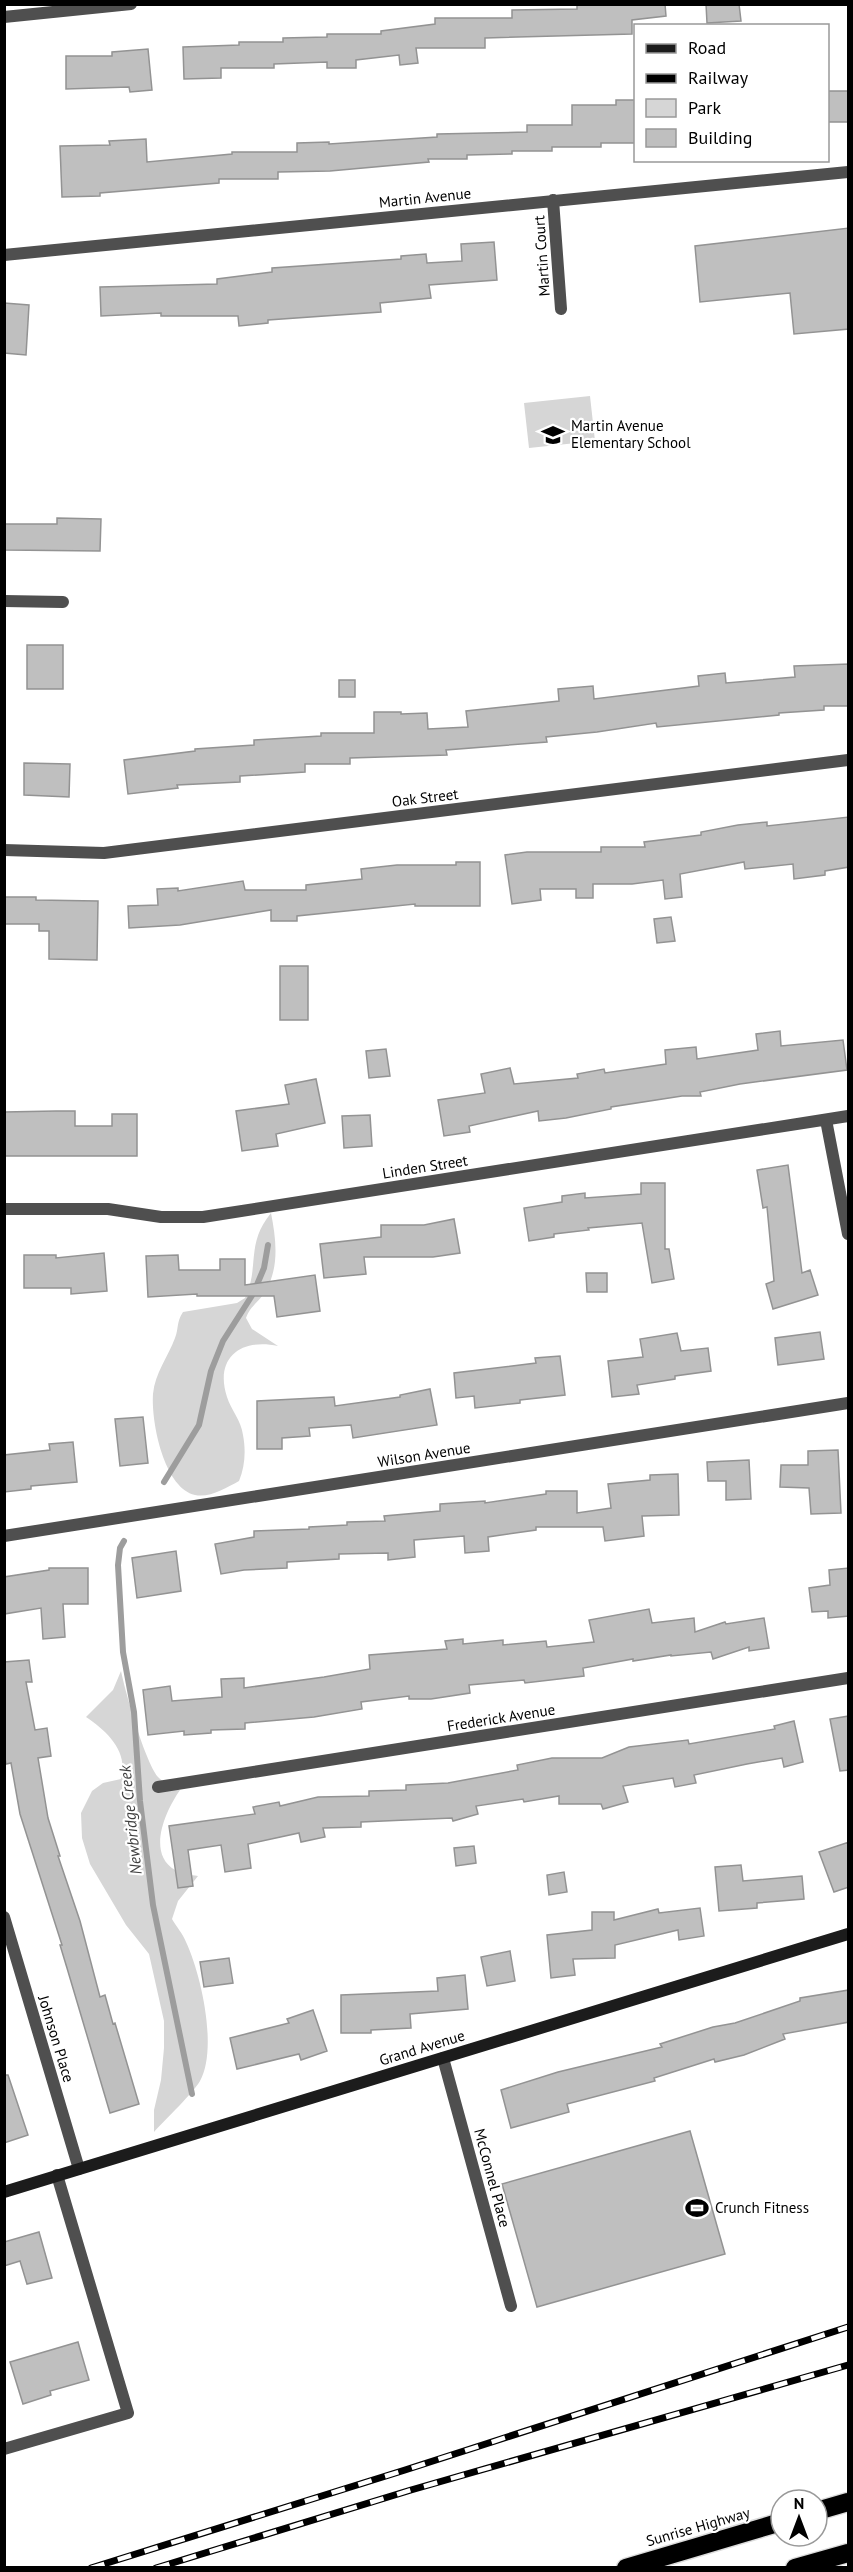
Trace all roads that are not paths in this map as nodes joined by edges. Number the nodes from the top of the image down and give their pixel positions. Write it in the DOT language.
graph roads {
  1 [pos="131,4"];
  2 [pos="4,17"];
  3 [pos="849,172"];
  4 [pos="553,200"];
  5 [pos="4,255"];
  6 [pos="561,309"];
  7 [pos="4,601"];
  8 [pos="63,602"];
  9 [pos="849,760"];
  10 [pos="4,850"];
  11 [pos="849,1116"];
  12 [pos="826,1120"];
  13 [pos="4,1209"];
  14 [pos="849,1234"];
  15 [pos="849,1403"];
  16 [pos="4,1536"];
  17 [pos="849,1678"];
  18 [pos="158,1787"];
  19 [pos="4,1917"];
  20 [pos="849,1934"];
  21 [pos="9,1947"];
  22 [pos="443,2058"];
  23 [pos="79,2169"];
  24 [pos="57,2175"];
  25 [pos="4,2192"];
  26 [pos="511,2306"];
  27 [pos="4,2449"];
  28 [pos="849,2502"];
  29 [pos="829,2508"];
  30 [pos="769,2526"];
  31 [pos="849,2553"];
  32 [pos="831,2562"];
  33 [pos="626,2568"];
  34 [pos="795,2568"];
  1 -- 2 [label="street"];
  3 -- 4 [label="street, Martin Avenue"];
  4 -- 5 [label="street, Martin Avenue"];
  4 -- 6 [label="street, Martin Court"];
  7 -- 8 [label="street"];
  9 -- 10 [label="street, Oak Street"];
  11 -- 12 [label="street, Linden Street"];
  12 -- 13 [label="street, Linden Street"];
  12 -- 14 [label="street"];
  15 -- 16 [label="street, Wilson Avenue"];
  17 -- 18 [label="street, Frederick Avenue"];
  19 -- 21 [label="street, Johnson Place"];
  20 -- 22 [label="street, Grand Avenue"];
  21 -- 23 [label="street, Johnson Place"];
  22 -- 23 [label="street, Grand Avenue"];
  22 -- 26 [label="street, McConnel Place"];
  23 -- 24 [label="street, Grand Avenue"];
  24 -- 25 [label="street, Grand Avenue"];
  24 -- 27 [label="street"];
  28 -- 29 [label="highway"];
  30 -- 33 [label="highway, Sunrise Highway"];
  31 -- 32 [label="highway"];
  32 -- 34 [label="highway"];
}
